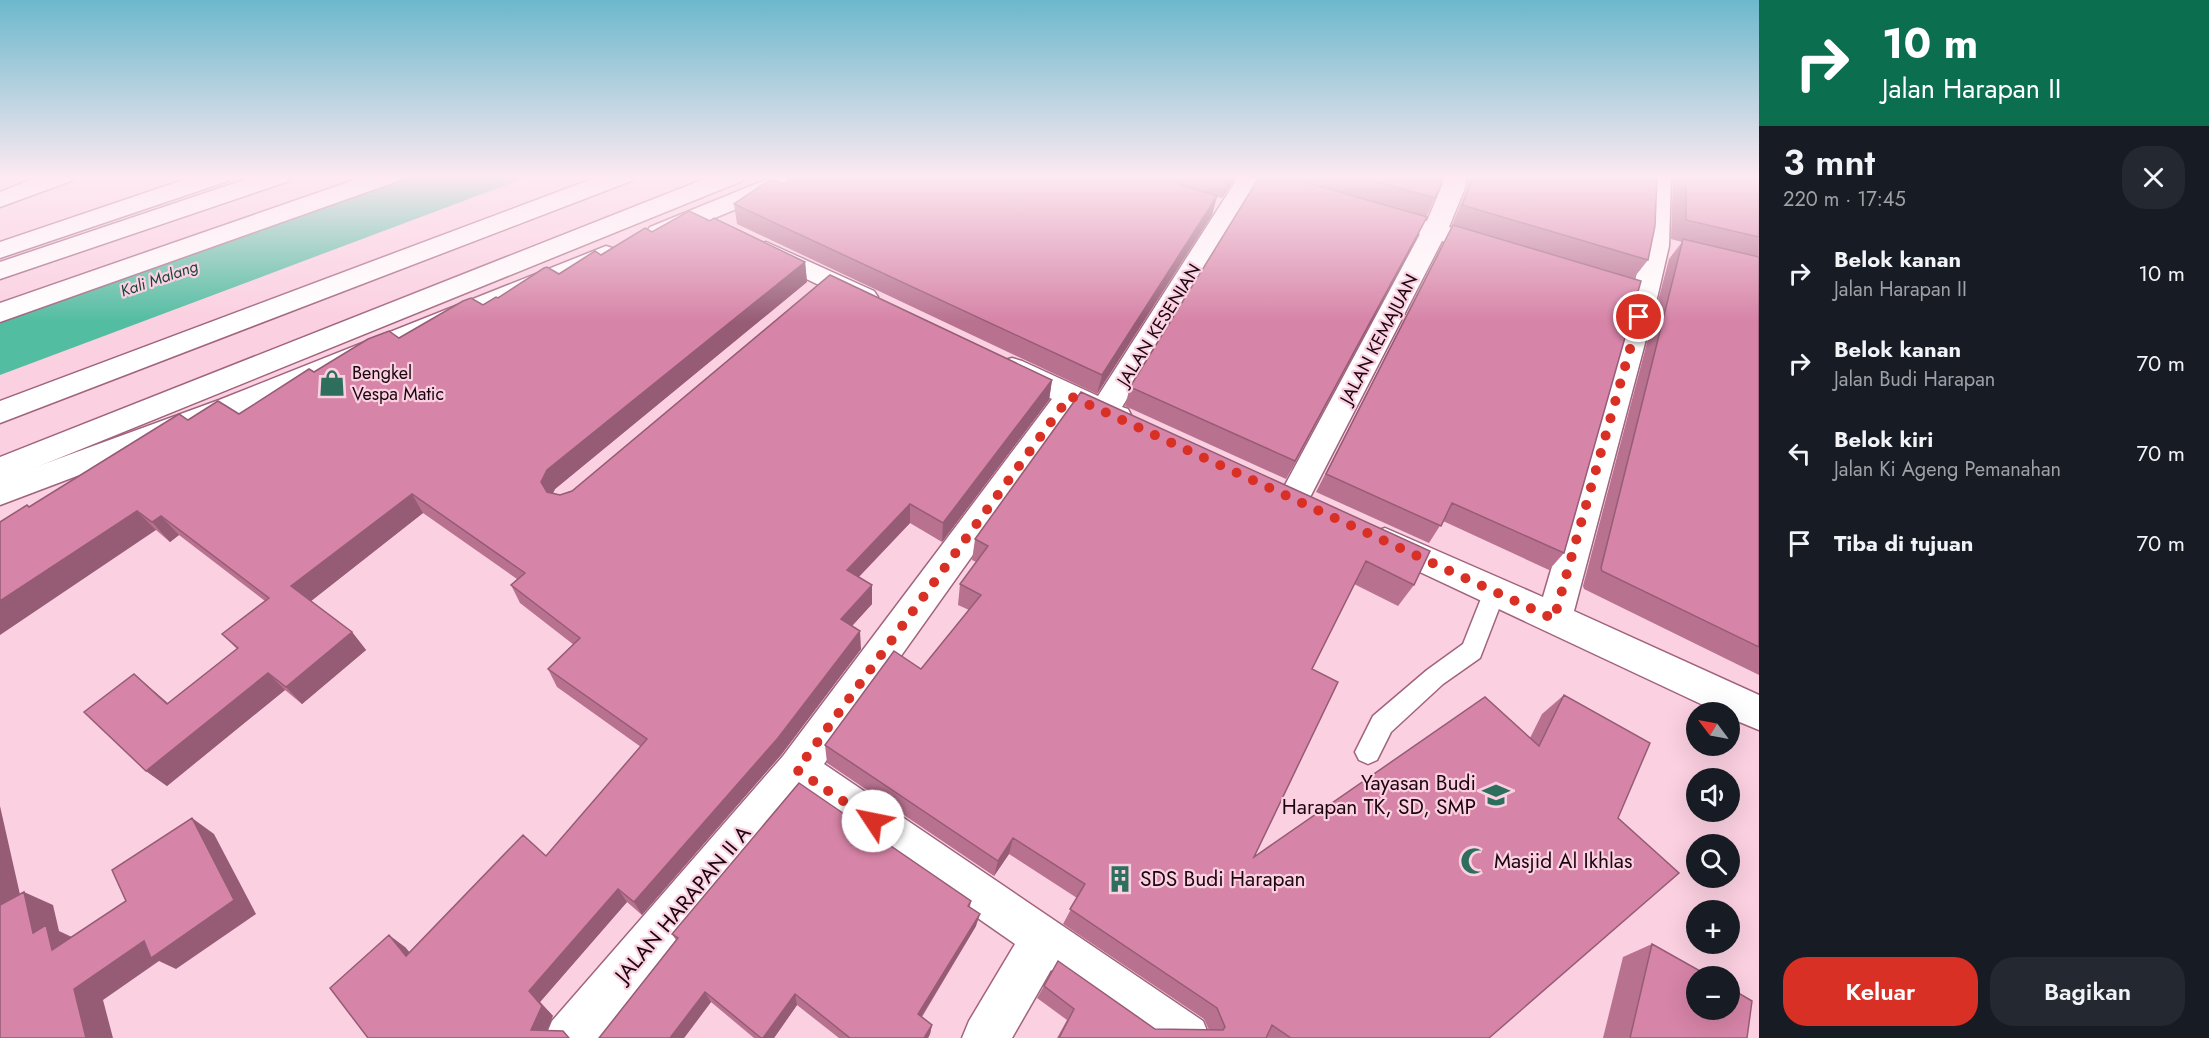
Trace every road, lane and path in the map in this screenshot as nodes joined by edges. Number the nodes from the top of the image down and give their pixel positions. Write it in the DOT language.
graph roads {
  1 [pos="16,224"];
  2 [pos="76,224"];
  3 [pos="136,224"];
  4 [pos="252,224"];
  5 [pos="494,224"];
  6 [pos="613,224"];
  7 [pos="680,224"];
  8 [pos="713,224"];
  9 [pos="1220,224"];
  10 [pos="1416,224"];
  11 [pos="1438,224"];
  12 [pos="1665,224"];
  13 [pos="0,230"];
  14 [pos="1436,230"];
  15 [pos="0,250"];
  16 [pos="1513,254"];
  17 [pos="0,270"];
  18 [pos="829,280"];
  19 [pos="805,301"];
  20 [pos="892,310"];
  21 [pos="0,313"];
  22 [pos="987,356"];
  23 [pos="1087,404"];
  24 [pos="0,412"];
  25 [pos="1146,430"];
  26 [pos="0,470"];
  27 [pos="0,494"];
  28 [pos="1294,498"];
  29 [pos="1357,528"];
  30 [pos="1494,593"];
  31 [pos="1554,619"];
  32 [pos="1759,713"];
  33 [pos="1368,752"];
  34 [pos="797,770"];
  35 [pos="1044,938"];
  36 [pos="569,1038"];
  37 [pos="986,1038"];
  38 [pos="1186,1038"];
  1 -- 13 [label="main road"];
  2 -- 15 [label="main road"];
  3 -- 17 [label="main road"];
  4 -- 21 [label="main road"];
  5 -- 24 [label="main road"];
  6 -- 26 [label="main road"];
  7 -- 27 [label="main road"];
  8 -- 18 [label="main road"];
  9 -- 23 [label="main road, JALAN KESENIAN"];
  10 -- 14 [label="main road"];
  11 -- 14 [label="main road, JALAN KEMAJUAN"];
  12 -- 31 [label="main road"];
  14 -- 16 [label="main road"];
  14 -- 28 [label="main road, JALAN KEMAJUAN"];
  18 -- 19 [label="main road"];
  18 -- 20 [label="main road"];
  22 -- 23 [label="main road"];
  23 -- 25 [label="main road"];
  23 -- 34 [label="main road, JALAN KESENIAN"];
  29 -- 30 [label="main road"];
  30 -- 31 [label="main road"];
  30 -- 33 [label="lane"];
  31 -- 32 [label="main road"];
  34 -- 35 [label="main road"];
  34 -- 36 [label="main road, JALAN HARAPAN II A"];
  35 -- 37 [label="main road"];
  35 -- 38 [label="main road"];
}
